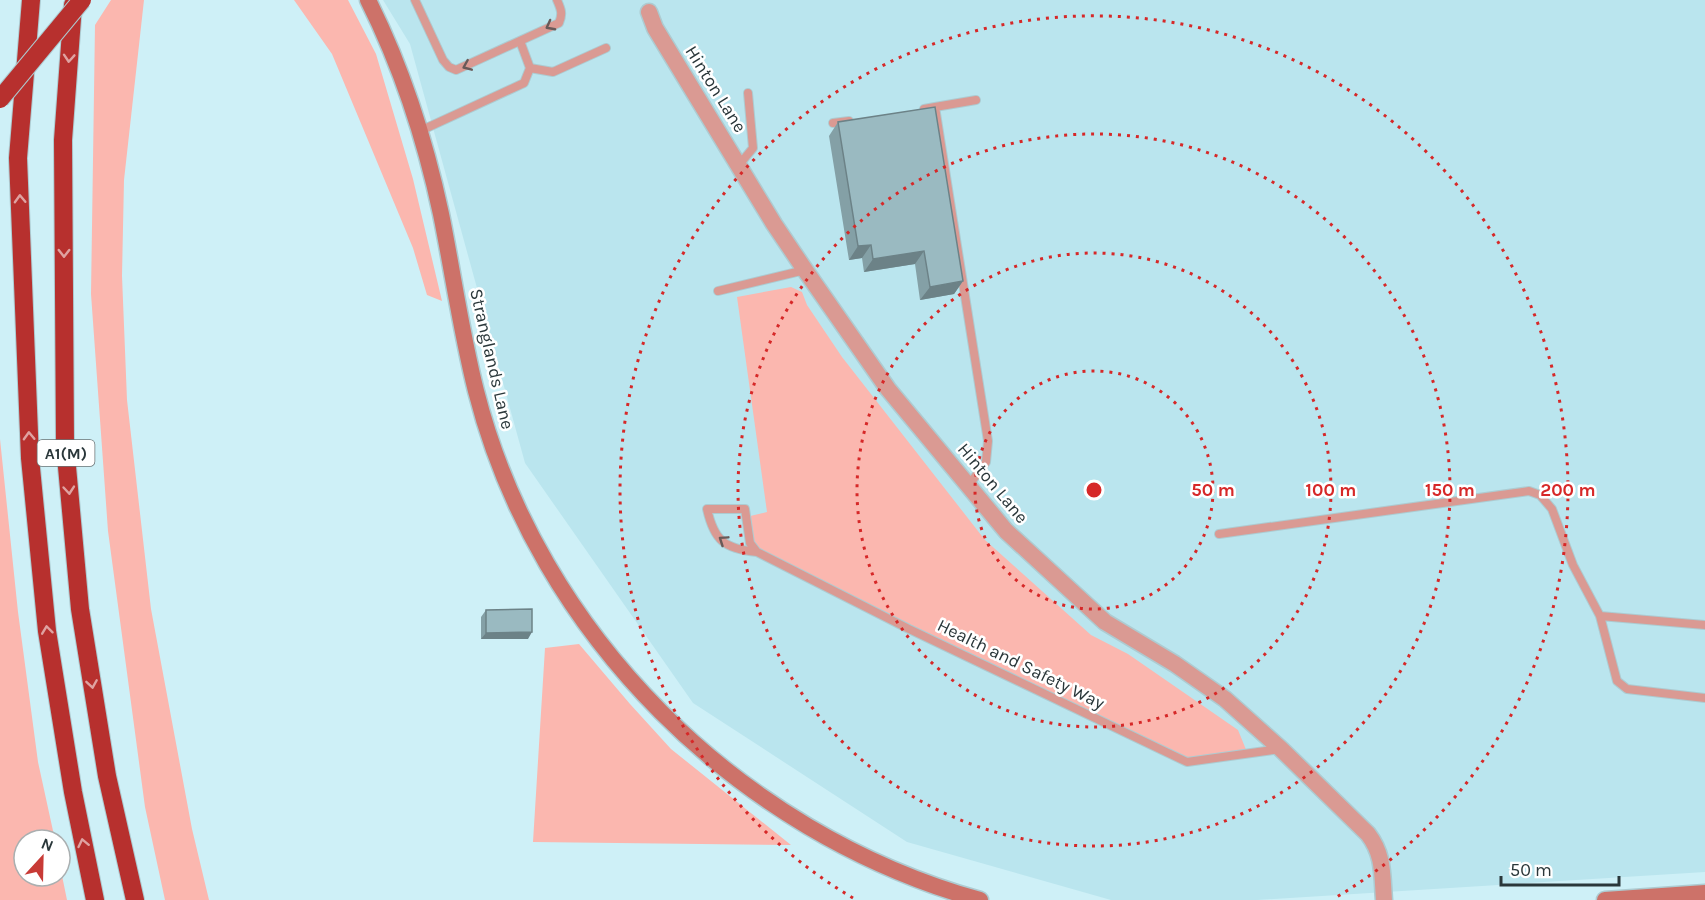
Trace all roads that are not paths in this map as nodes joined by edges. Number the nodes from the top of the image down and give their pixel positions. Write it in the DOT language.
graph roads {
  1 [pos="31,0"];
  2 [pos="73,0"];
  3 [pos="82,0"];
  4 [pos="368,0"];
  5 [pos="415,0"];
  6 [pos="556,0"];
  7 [pos="648,6"];
  8 [pos="520,41"];
  9 [pos="606,48"];
  10 [pos="530,68"];
  11 [pos="748,93"];
  12 [pos="0,99"];
  13 [pos="976,100"];
  14 [pos="935,107"];
  15 [pos="913,111"];
  16 [pos="856,120"];
  17 [pos="833,123"];
  18 [pos="420,131"];
  19 [pos="739,165"];
  20 [pos="805,270"];
  21 [pos="718,291"];
  22 [pos="969,485"];
  23 [pos="1219,534"];
  24 [pos="757,552"];
  25 [pos="1600,616"];
  26 [pos="1705,625"];
  27 [pos="1705,698"];
  28 [pos="1281,749"];
  29 [pos="1705,893"];
  30 [pos="96,900"];
  31 [pos="135,900"];
  32 [pos="980,900"];
  33 [pos="1384,900"];
  34 [pos="1605,900"];
  30 -- 1 [label="highway, A1(M), one-way"];
  2 -- 31 [label="highway, A1(M), one-way"];
  3 -- 12 [label="highway, bridge"];
  4 -- 18 [label="main road, Stranglands Lane"];
  8 -- 5 [label="lane, one-way"];
  6 -- 8 [label="lane, one-way"];
  7 -- 19 [label="street, Hinton Lane"];
  8 -- 10 [label="lane"];
  9 -- 10 [label="lane"];
  10 -- 18 [label="lane"];
  11 -- 19 [label="lane"];
  13 -- 14 [label="lane"];
  14 -- 15 [label="lane"];
  14 -- 22 [label="lane"];
  16 -- 17 [label="lane"];
  18 -- 32 [label="main road, Stranglands Lane"];
  19 -- 20 [label="street, Hinton Lane"];
  20 -- 21 [label="lane"];
  20 -- 22 [label="street, Hinton Lane"];
  22 -- 28 [label="street, Hinton Lane"];
  23 -- 25 [label="lane"];
  24 -- 24 [label="lane, Health and Safety Way, one-way"];
  24 -- 28 [label="lane, Health and Safety Way"];
  25 -- 26 [label="lane"];
  25 -- 27 [label="lane"];
  28 -- 33 [label="street, Hinton Lane"];
  29 -- 34 [label="main road"];
}
